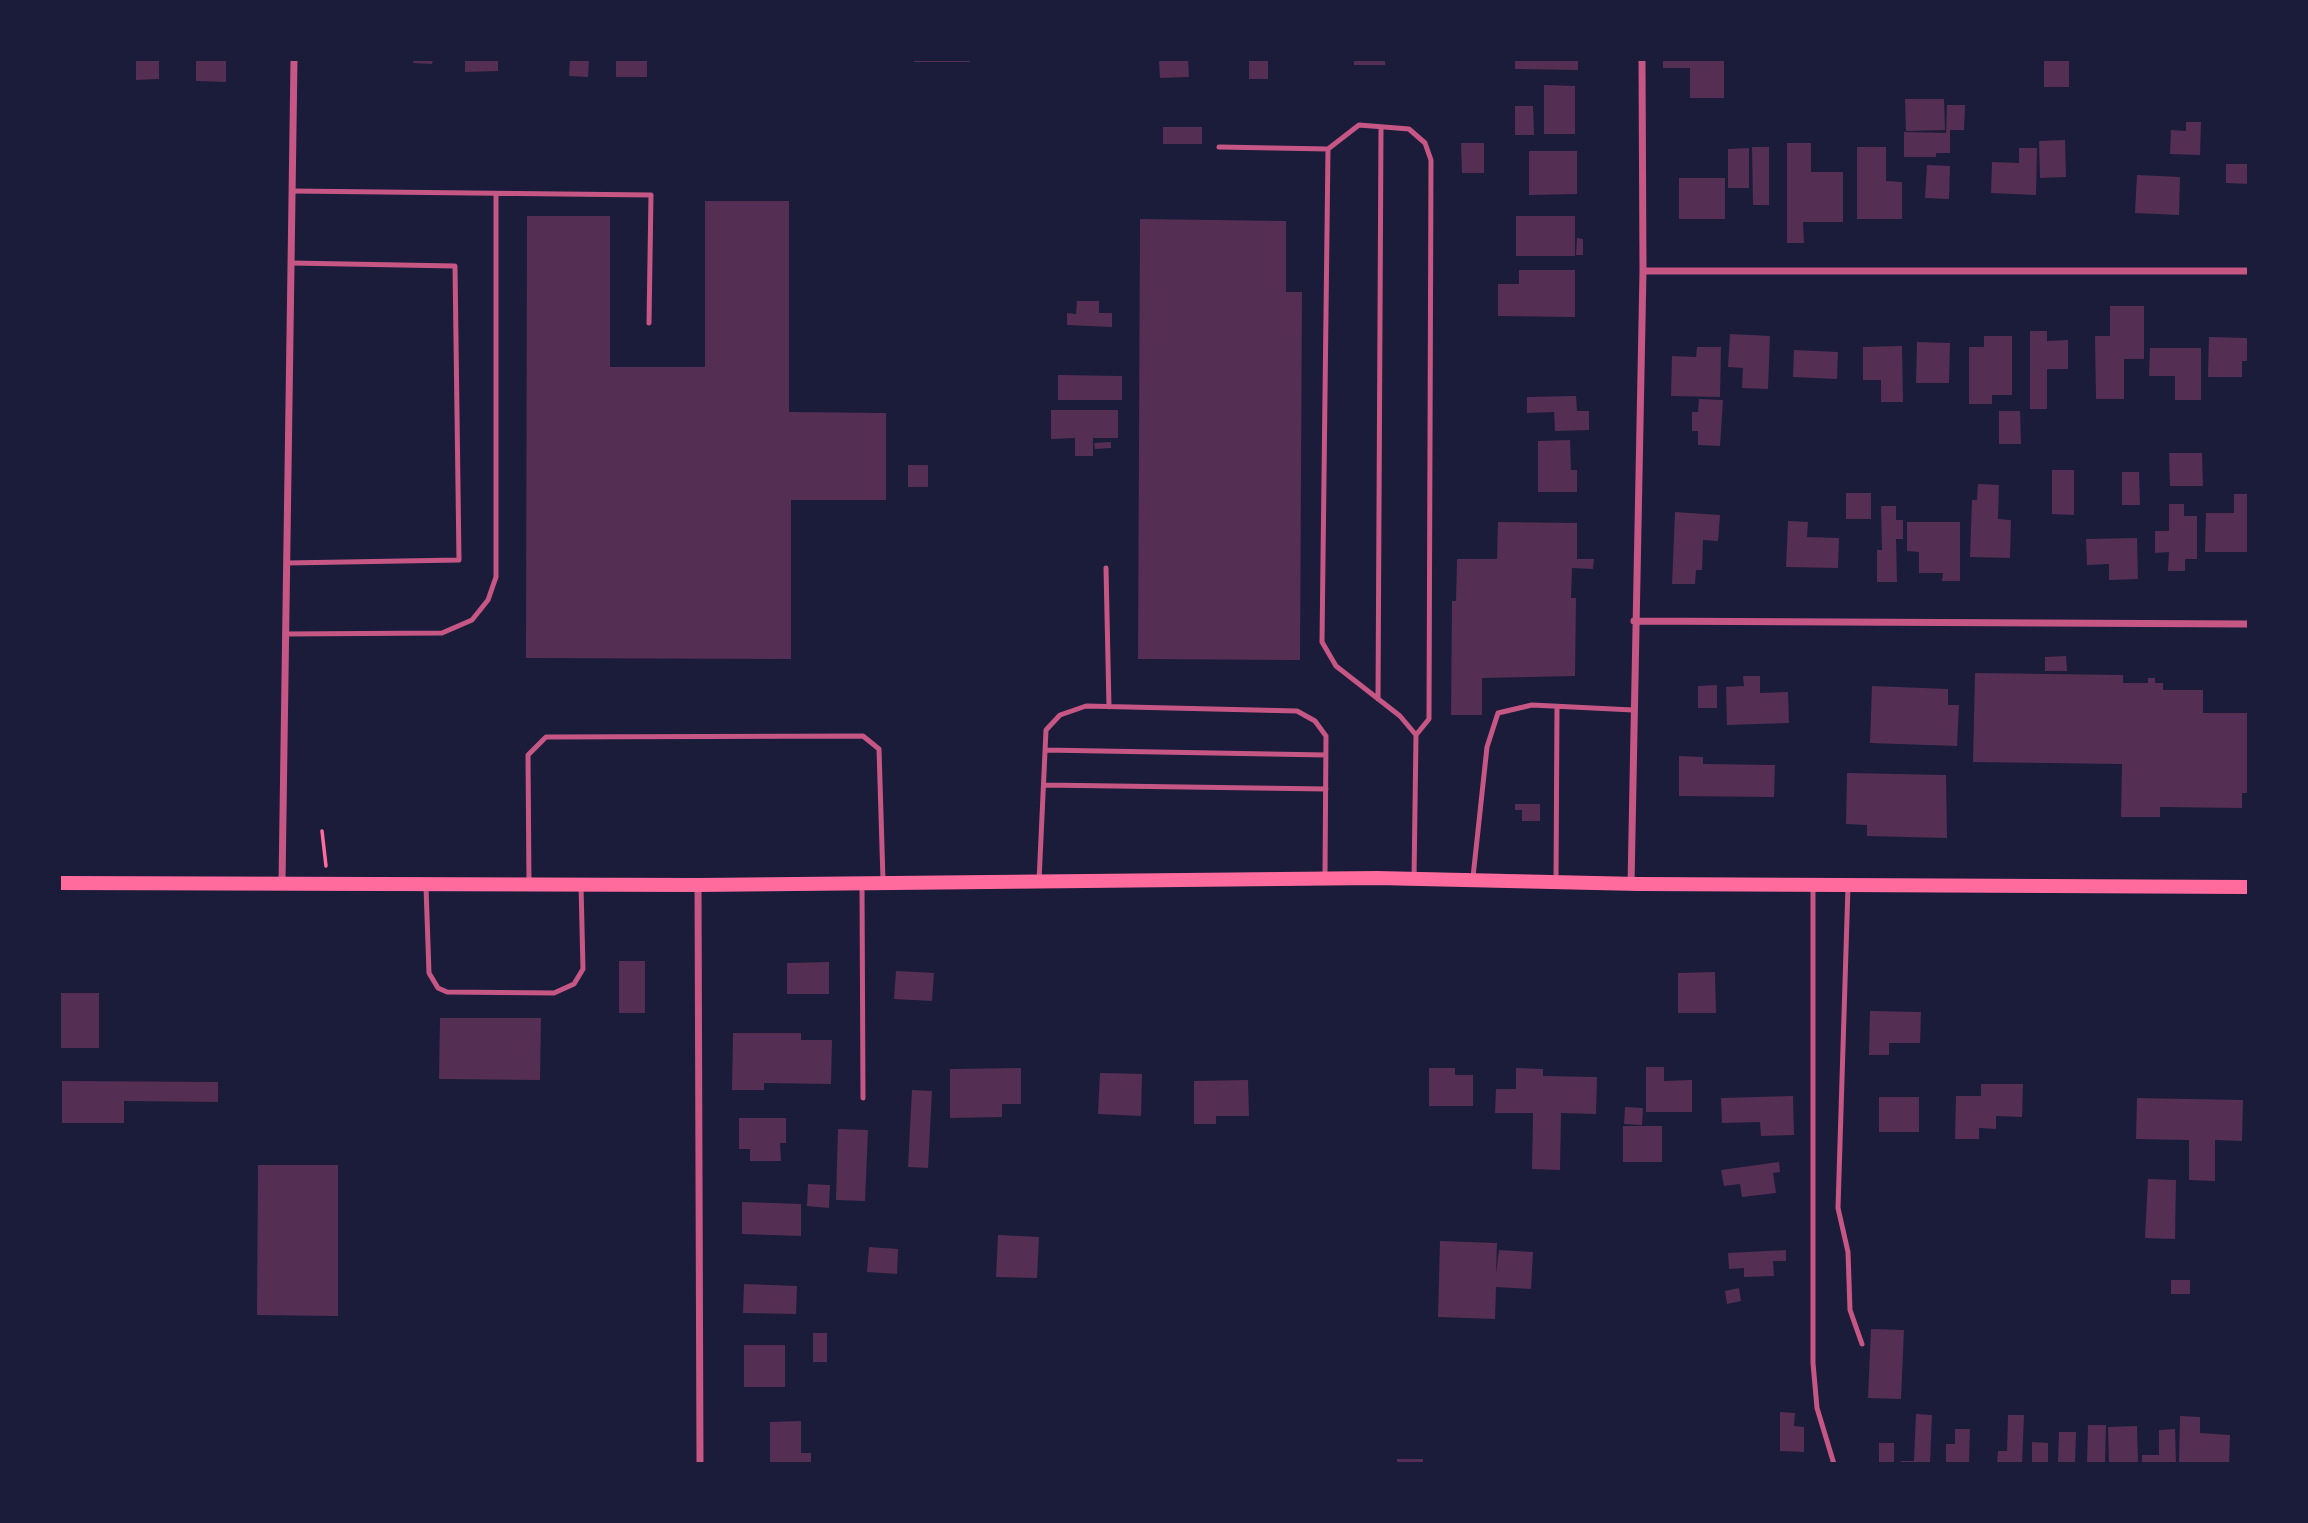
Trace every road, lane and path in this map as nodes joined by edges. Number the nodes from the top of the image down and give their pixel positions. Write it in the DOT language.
graph roads {
  1 [pos="294,60"];
  2 [pos="1642,60"];
  3 [pos="1381,127"];
  4 [pos="1219,147"];
  5 [pos="1328,149"];
  6 [pos="292,191"];
  7 [pos="496,194"];
  8 [pos="291,263"];
  9 [pos="1643,271"];
  10 [pos="2249,271"];
  11 [pos="649,323"];
  12 [pos="286,564"];
  13 [pos="1105,568"];
  14 [pos="1634,621"];
  15 [pos="2249,624"];
  16 [pos="285,634"];
  17 [pos="1378,699"];
  18 [pos="1110,707"];
  19 [pos="1557,707"];
  20 [pos="1633,710"];
  21 [pos="1416,735"];
  22 [pos="1045,750"];
  23 [pos="1326,755"];
  24 [pos="1044,785"];
  25 [pos="1326,789"];
  26 [pos="322,831"];
  27 [pos="326,868"];
  28 [pos="1325,879"];
  29 [pos="1414,879"];
  30 [pos="1472,880"];
  31 [pos="1039,882"];
  32 [pos="60,883"];
  33 [pos="862,883"];
  34 [pos="883,883"];
  35 [pos="1556,883"];
  36 [pos="282,884"];
  37 [pos="426,884"];
  38 [pos="1631,884"];
  39 [pos="529,885"];
  40 [pos="582,885"];
  41 [pos="698,886"];
  42 [pos="1812,886"];
  43 [pos="1848,886"];
  44 [pos="2249,887"];
  45 [pos="863,1098"];
  46 [pos="1862,1344"];
  47 [pos="700,1464"];
  48 [pos="1834,1464"];
  1 -- 6 [label="street"];
  2 -- 9 [label="street"];
  3 -- 5 [label="lane"];
  3 -- 17 [label="lane"];
  3 -- 21 [label="lane"];
  4 -- 5 [label="lane"];
  5 -- 17 [label="lane"];
  6 -- 7 [label="lane"];
  6 -- 8 [label="street"];
  7 -- 11 [label="lane"];
  7 -- 16 [label="lane"];
  8 -- 12 [label="street"];
  8 -- 12 [label="lane"];
  9 -- 10 [label="street"];
  9 -- 14 [label="street"];
  12 -- 16 [label="street"];
  13 -- 18 [label="lane"];
  14 -- 15 [label="street"];
  14 -- 20 [label="street"];
  16 -- 36 [label="street"];
  17 -- 21 [label="lane"];
  18 -- 22 [label="lane"];
  18 -- 23 [label="lane"];
  19 -- 20 [label="lane"];
  19 -- 30 [label="lane"];
  19 -- 35 [label="lane"];
  20 -- 38 [label="street"];
  21 -- 29 [label="lane"];
  22 -- 23 [label="lane"];
  22 -- 24 [label="lane"];
  23 -- 25 [label="lane"];
  24 -- 25 [label="lane"];
  24 -- 31 [label="lane"];
  25 -- 28 [label="lane"];
  26 -- 27 [label="path"];
  28 -- 29 [label="main road"];
  28 -- 31 [label="main road"];
  29 -- 30 [label="main road"];
  30 -- 35 [label="main road"];
  31 -- 34 [label="main road"];
  32 -- 36 [label="main road"];
  33 -- 34 [label="main road"];
  33 -- 41 [label="main road"];
  33 -- 45 [label="lane"];
  34 -- 39 [label="lane"];
  35 -- 38 [label="main road"];
  36 -- 37 [label="main road"];
  37 -- 39 [label="main road"];
  37 -- 40 [label="lane"];
  38 -- 42 [label="main road"];
  39 -- 40 [label="main road"];
  40 -- 41 [label="main road"];
  41 -- 47 [label="street"];
  42 -- 43 [label="main road"];
  42 -- 48 [label="lane"];
  43 -- 44 [label="main road"];
  43 -- 46 [label="lane"];
}
